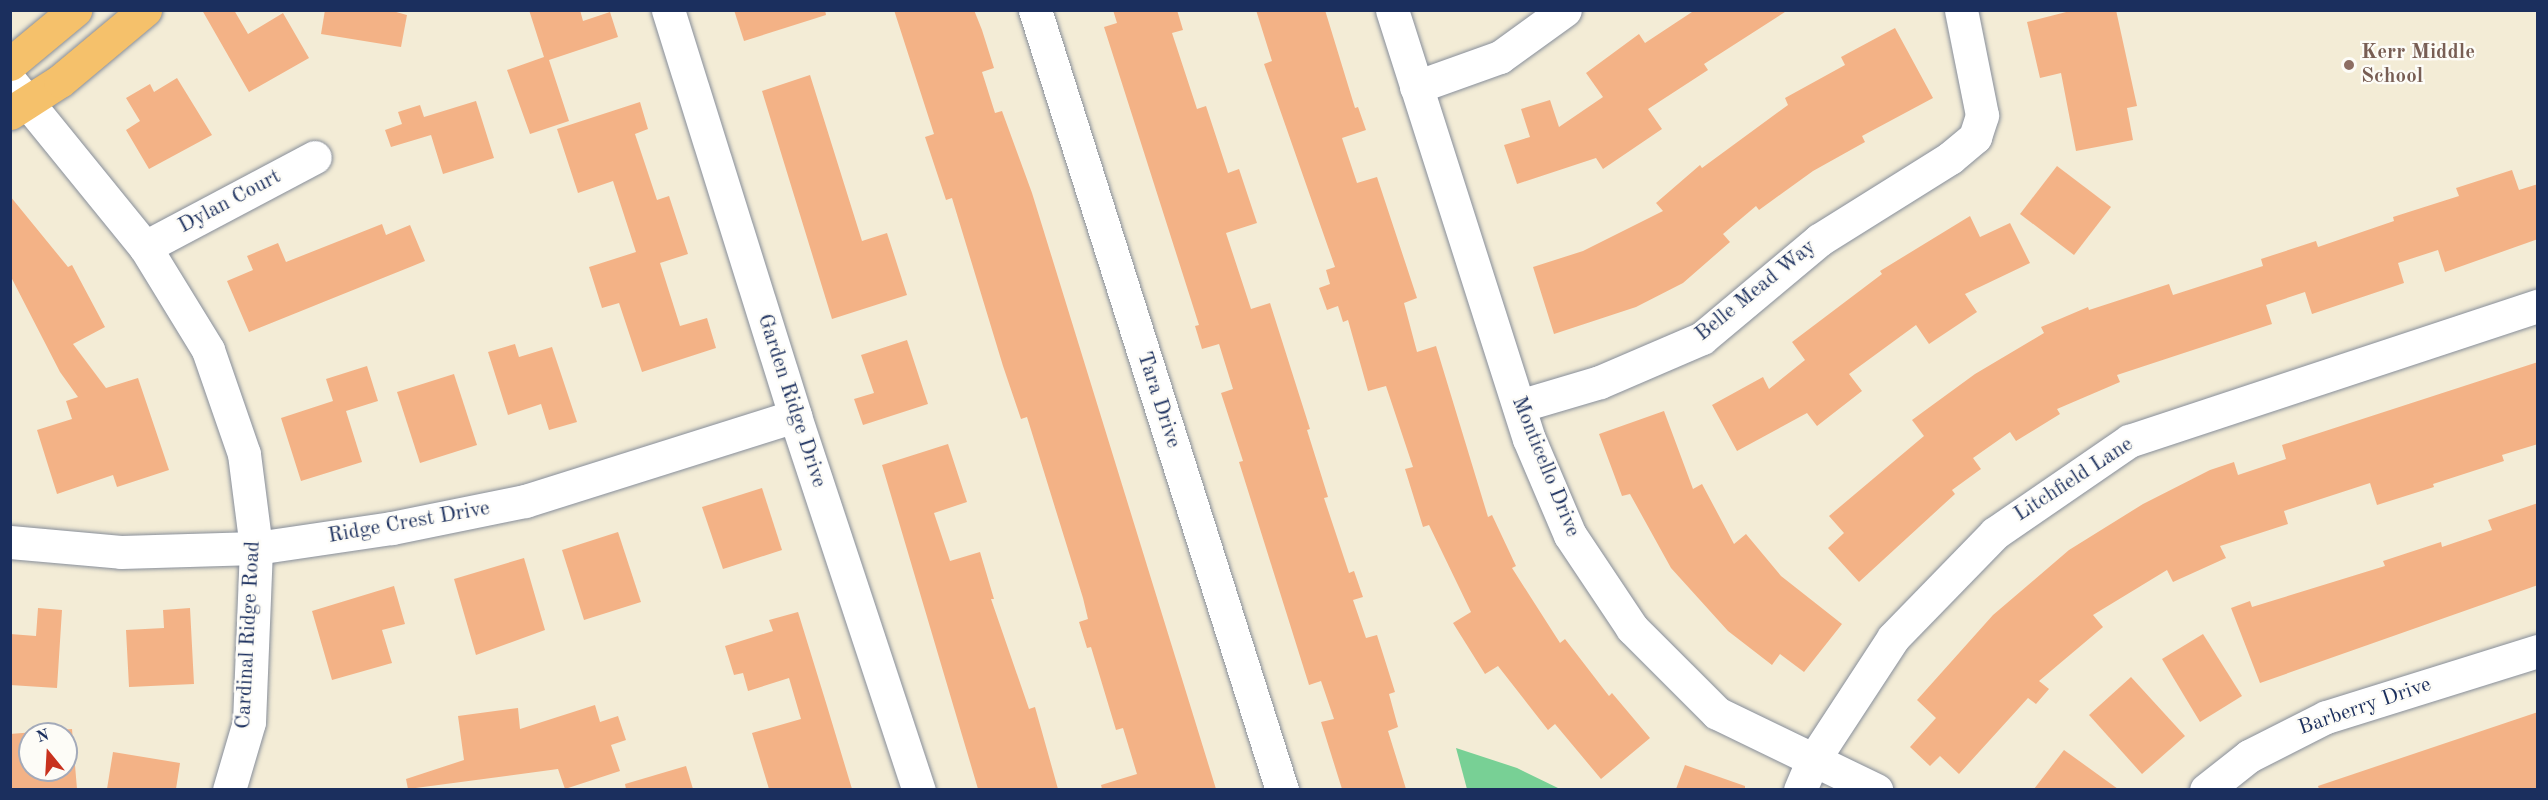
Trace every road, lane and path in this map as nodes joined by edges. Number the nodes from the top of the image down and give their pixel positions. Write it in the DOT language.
graph roads {
  1 [pos="75,10"];
  2 [pos="145,10"];
  3 [pos="668,10"];
  4 [pos="1035,10"];
  5 [pos="1392,10"];
  6 [pos="1565,10"];
  7 [pos="1961,10"];
  8 [pos="10,63"];
  9 [pos="1416,87"];
  10 [pos="16,99"];
  11 [pos="315,157"];
  12 [pos="145,247"];
  13 [pos="2538,306"];
  14 [pos="1519,406"];
  15 [pos="795,416"];
  16 [pos="10,542"];
  17 [pos="256,548"];
  18 [pos="2538,651"];
  19 [pos="1806,776"];
  20 [pos="229,789"];
  21 [pos="919,789"];
  22 [pos="1282,789"];
  23 [pos="1876,789"];
  24 [pos="2206,789"];
  1 -- 8 [label="main road"];
  2 -- 10 [label="main road"];
  3 -- 15 [label="street, Garden Ridge Drive"];
  4 -- 22 [label="street, Tara Drive"];
  5 -- 9 [label="street, Monticello Drive"];
  6 -- 9 [label="street"];
  7 -- 14 [label="street, Belle Mead Way"];
  9 -- 14 [label="street, Monticello Drive"];
  10 -- 12 [label="street, Cardinal Ridge Road"];
  11 -- 12 [label="street, Dylan Court"];
  12 -- 17 [label="street, Cardinal Ridge Road"];
  13 -- 19 [label="street, Litchfield Lane"];
  14 -- 19 [label="street, Monticello Drive"];
  15 -- 17 [label="street, Ridge Crest Drive"];
  15 -- 21 [label="street, Garden Ridge Drive"];
  16 -- 17 [label="street, Ridge Crest Drive"];
  17 -- 20 [label="street, Cardinal Ridge Road"];
  18 -- 24 [label="street, Barberry Drive"];
  19 -- 23 [label="street, Monticello Drive"];
}
